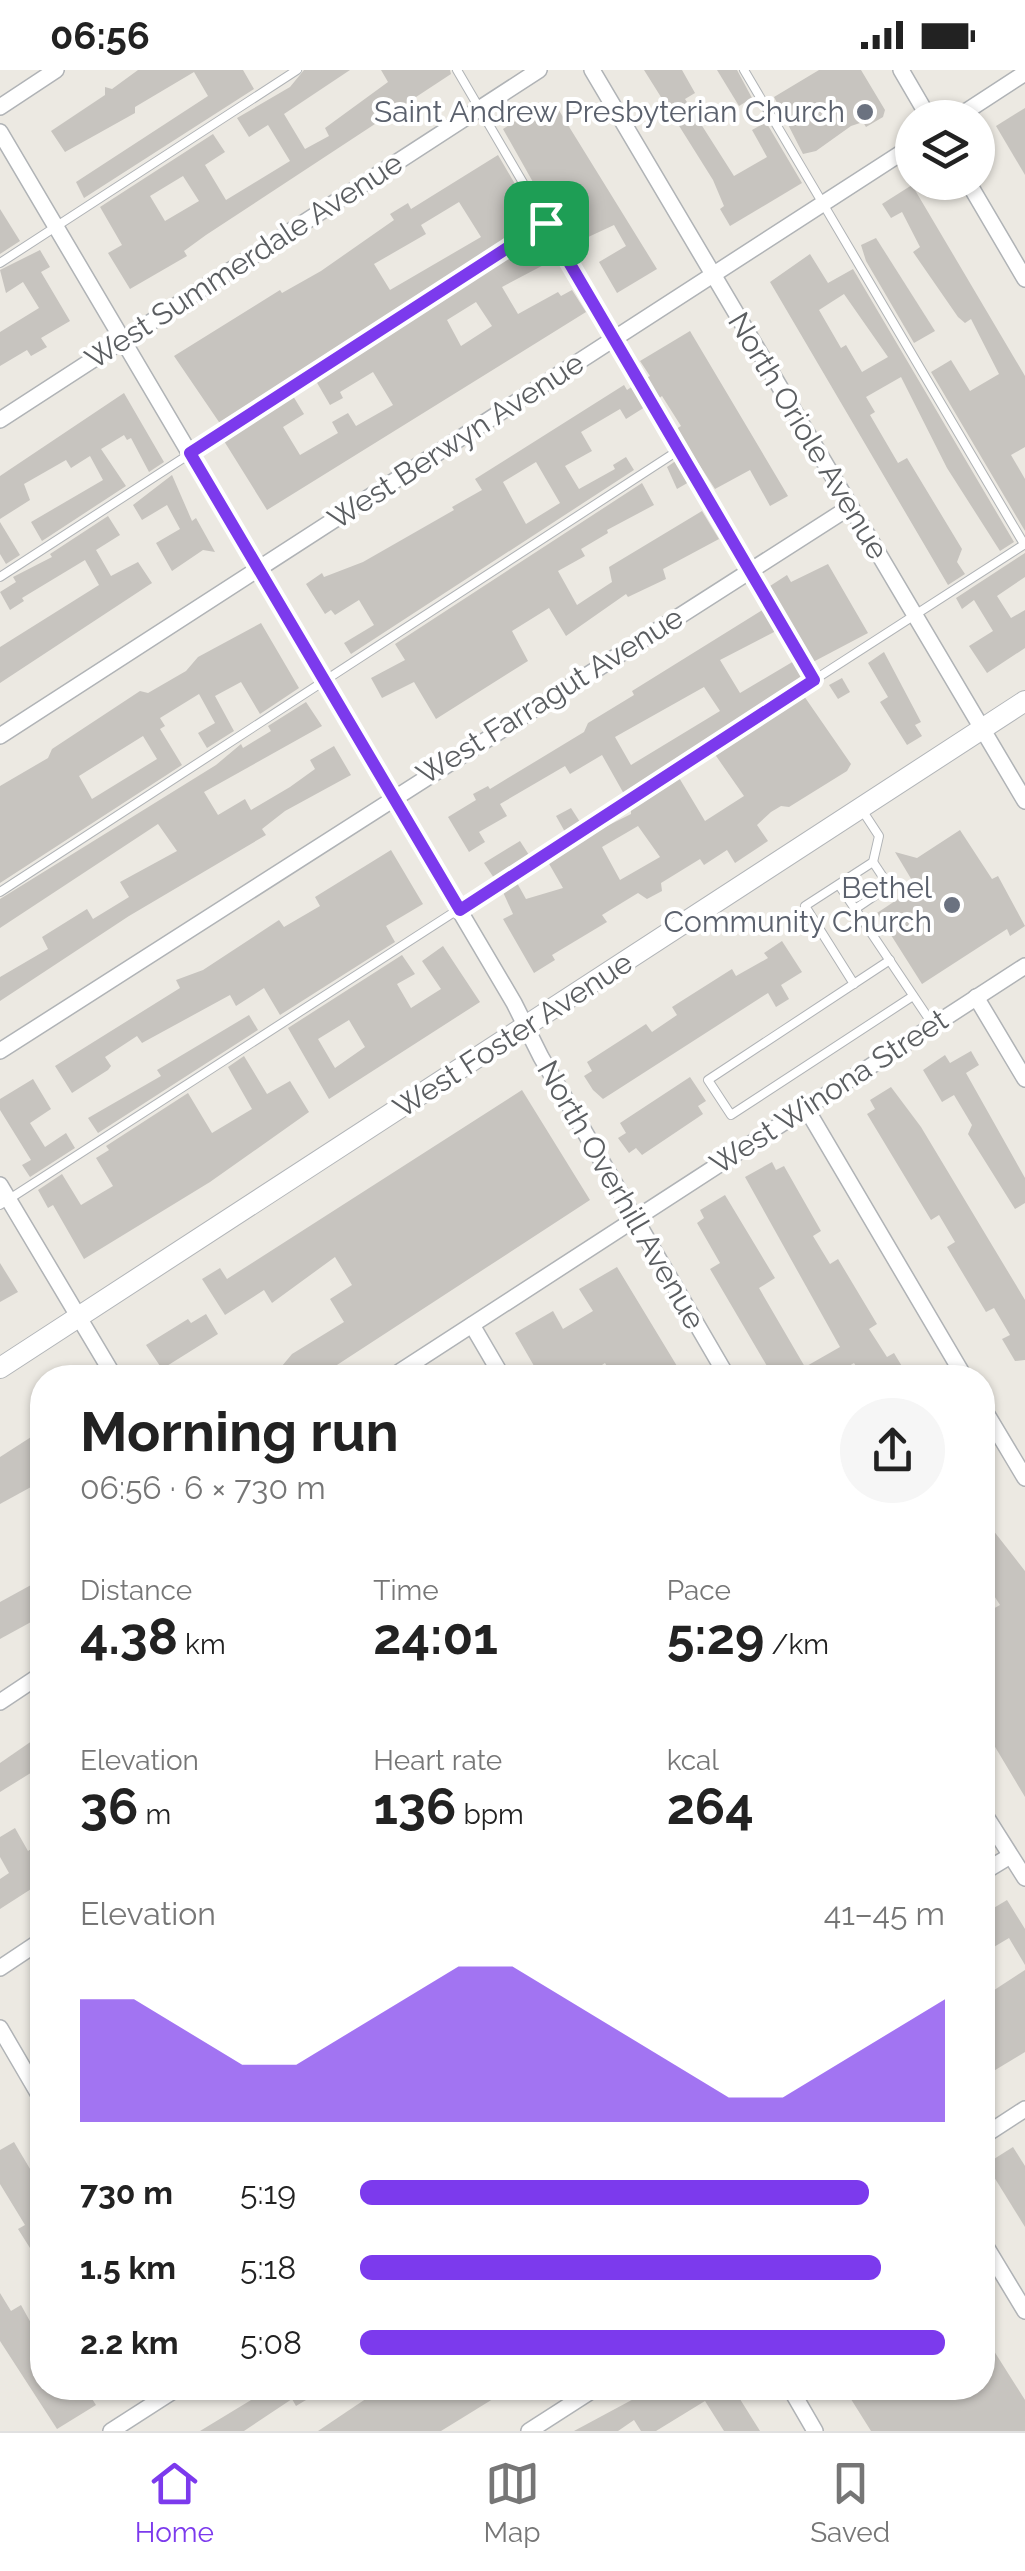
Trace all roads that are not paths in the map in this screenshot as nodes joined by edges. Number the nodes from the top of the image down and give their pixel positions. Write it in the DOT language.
graph roads {
  1 [pos="56,70"];
  2 [pos="297,70"];
  3 [pos="456,70"];
  4 [pos="539,70"];
  5 [pos="592,70"];
  6 [pos="744,70"];
  7 [pos="901,70"];
  8 [pos="1025,73"];
  9 [pos="918,100"];
  10 [pos="984,100"];
  11 [pos="0,106"];
  12 [pos="479,109"];
  13 [pos="0,132"];
  14 [pos="895,157"];
  15 [pos="979,200"];
  16 [pos="824,203"];
  17 [pos="546,223"];
  18 [pos="56,227"];
  19 [pos="0,264"];
  20 [pos="713,274"];
  21 [pos="1025,279"];
  22 [pos="614,339"];
  23 [pos="123,340"];
  24 [pos="0,420"];
  25 [pos="679,450"];
  26 [pos="190,453"];
  27 [pos="850,506"];
  28 [pos="1024,544"];
  29 [pos="258,569"];
  30 [pos="750,570"];
  31 [pos="0,576"];
  32 [pos="914,614"];
  33 [pos="814,680"];
  34 [pos="324,681"];
  35 [pos="1025,702"];
  36 [pos="982,729"];
  37 [pos="0,736"];
  38 [pos="392,796"];
  39 [pos="1025,802"];
  40 [pos="861,808"];
  41 [pos="873,862"];
  42 [pos="839,884"];
  43 [pos="0,892"];
  44 [pos="855,909"];
  45 [pos="460,910"];
  46 [pos="890,960"];
  47 [pos="1025,966"];
  48 [pos="854,984"];
  49 [pos="913,996"];
  50 [pos="976,997"];
  51 [pos="932,1025"];
  52 [pos="525,1026"];
  53 [pos="0,1051"];
  54 [pos="1025,1079"];
  55 [pos="806,1108"];
  56 [pos="3,1197"];
  57 [pos="633,1217"];
  58 [pos="78,1316"];
  59 [pos="472,1325"];
  60 [pos="107,1365"];
  61 [pos="410,1365"];
  62 [pos="495,1365"];
  63 [pos="720,1365"];
  64 [pos="958,1365"];
  65 [pos="0,1368"];
  66 [pos="995,1428"];
  67 [pos="1025,1478"];
  68 [pos="30,1682"];
  69 [pos="0,1702"];
  70 [pos="995,1831"];
  71 [pos="1010,1856"];
  72 [pos="995,1865"];
  73 [pos="1025,1878"];
  74 [pos="30,1948"];
  75 [pos="0,1968"];
  76 [pos="0,2028"];
  77 [pos="30,2079"];
  78 [pos="1025,2109"];
  79 [pos="995,2129"];
  80 [pos="995,2262"];
  81 [pos="1025,2312"];
  82 [pos="159,2400"];
  83 [pos="578,2400"];
  84 [pos="797,2400"];
  85 [pos="534,2430"];
  86 [pos="111,2431"];
  87 [pos="816,2431"];
  1 -- 11 [label="street"];
  2 -- 18 [label="lane"];
  3 -- 12 [label="lane"];
  4 -- 12 [label="street, West Summerdale Avenue"];
  5 -- 20 [label="street, North Oriole Avenue"];
  6 -- 16 [label="lane"];
  7 -- 9 [label="street"];
  8 -- 10 [label="street"];
  12 -- 17 [label="lane"];
  12 -- 23 [label="street, West Summerdale Avenue"];
  13 -- 18 [label="street, North Overhill Avenue"];
  14 -- 16 [label="street, West Berwyn Avenue"];
  15 -- 21 [label="street"];
  16 -- 20 [label="street, West Berwyn Avenue"];
  16 -- 28 [label="lane"];
  17 -- 22 [label="lane"];
  17 -- 26 [label="lane"];
  18 -- 19 [label="lane"];
  18 -- 23 [label="street, North Overhill Avenue"];
  20 -- 22 [label="street, West Berwyn Avenue"];
  20 -- 27 [label="street, North Oriole Avenue"];
  22 -- 25 [label="lane"];
  22 -- 29 [label="street, West Berwyn Avenue"];
  23 -- 24 [label="street, West Summerdale Avenue"];
  23 -- 26 [label="street, North Overhill Avenue"];
  25 -- 30 [label="lane"];
  25 -- 34 [label="lane"];
  26 -- 29 [label="street, North Overhill Avenue"];
  26 -- 31 [label="lane"];
  27 -- 30 [label="street, West Farragut Avenue"];
  27 -- 32 [label="street, North Oriole Avenue"];
  28 -- 32 [label="lane"];
  29 -- 34 [label="street, North Overhill Avenue"];
  29 -- 37 [label="street, West Berwyn Avenue"];
  30 -- 33 [label="lane"];
  30 -- 38 [label="street, West Farragut Avenue"];
  32 -- 33 [label="lane"];
  32 -- 36 [label="street, North Oriole Avenue"];
  33 -- 45 [label="lane"];
  34 -- 38 [label="street, North Overhill Avenue"];
  34 -- 43 [label="lane"];
  35 -- 36 [label="street, West Foster Avenue"];
  36 -- 39 [label="street, North Oriole Avenue"];
  36 -- 40 [label="street, West Foster Avenue"];
  38 -- 45 [label="street, North Overhill Avenue"];
  38 -- 53 [label="street, West Farragut Avenue"];
  40 -- 41 [label="lane"];
  40 -- 52 [label="street, West Foster Avenue"];
  41 -- 42 [label="lane"];
  41 -- 44 [label="lane"];
  42 -- 44 [label="lane"];
  42 -- 48 [label="lane"];
  44 -- 46 [label="lane"];
  45 -- 52 [label="street, North Overhill Avenue"];
  45 -- 56 [label="lane"];
  46 -- 48 [label="lane"];
  46 -- 49 [label="lane"];
  47 -- 50 [label="street, West Winona Street"];
  48 -- 49 [label="lane"];
  49 -- 51 [label="lane"];
  50 -- 51 [label="street, West Winona Street"];
  50 -- 54 [label="street"];
  51 -- 55 [label="street, West Winona Street"];
  52 -- 57 [label="street, North Overhill Avenue"];
  52 -- 58 [label="street, West Foster Avenue"];
  55 -- 57 [label="street, West Winona Street"];
  55 -- 64 [label="street"];
  56 -- 58 [label="street"];
  57 -- 59 [label="street, West Winona Street"];
  57 -- 63 [label="street, North Overhill Avenue"];
  58 -- 60 [label="street"];
  58 -- 65 [label="street, West Foster Avenue"];
  59 -- 61 [label="street, West Winona Street"];
  59 -- 62 [label="street"];
  66 -- 67 [label="street"];
  68 -- 69 [label="street"];
  70 -- 71 [label="street"];
  71 -- 72 [label="street"];
  71 -- 73 [label="street"];
  74 -- 75 [label="street"];
  76 -- 77 [label="street"];
  78 -- 79 [label="street"];
  80 -- 81 [label="street"];
  82 -- 86 [label="street"];
  83 -- 85 [label="street"];
  84 -- 87 [label="street"];
}
